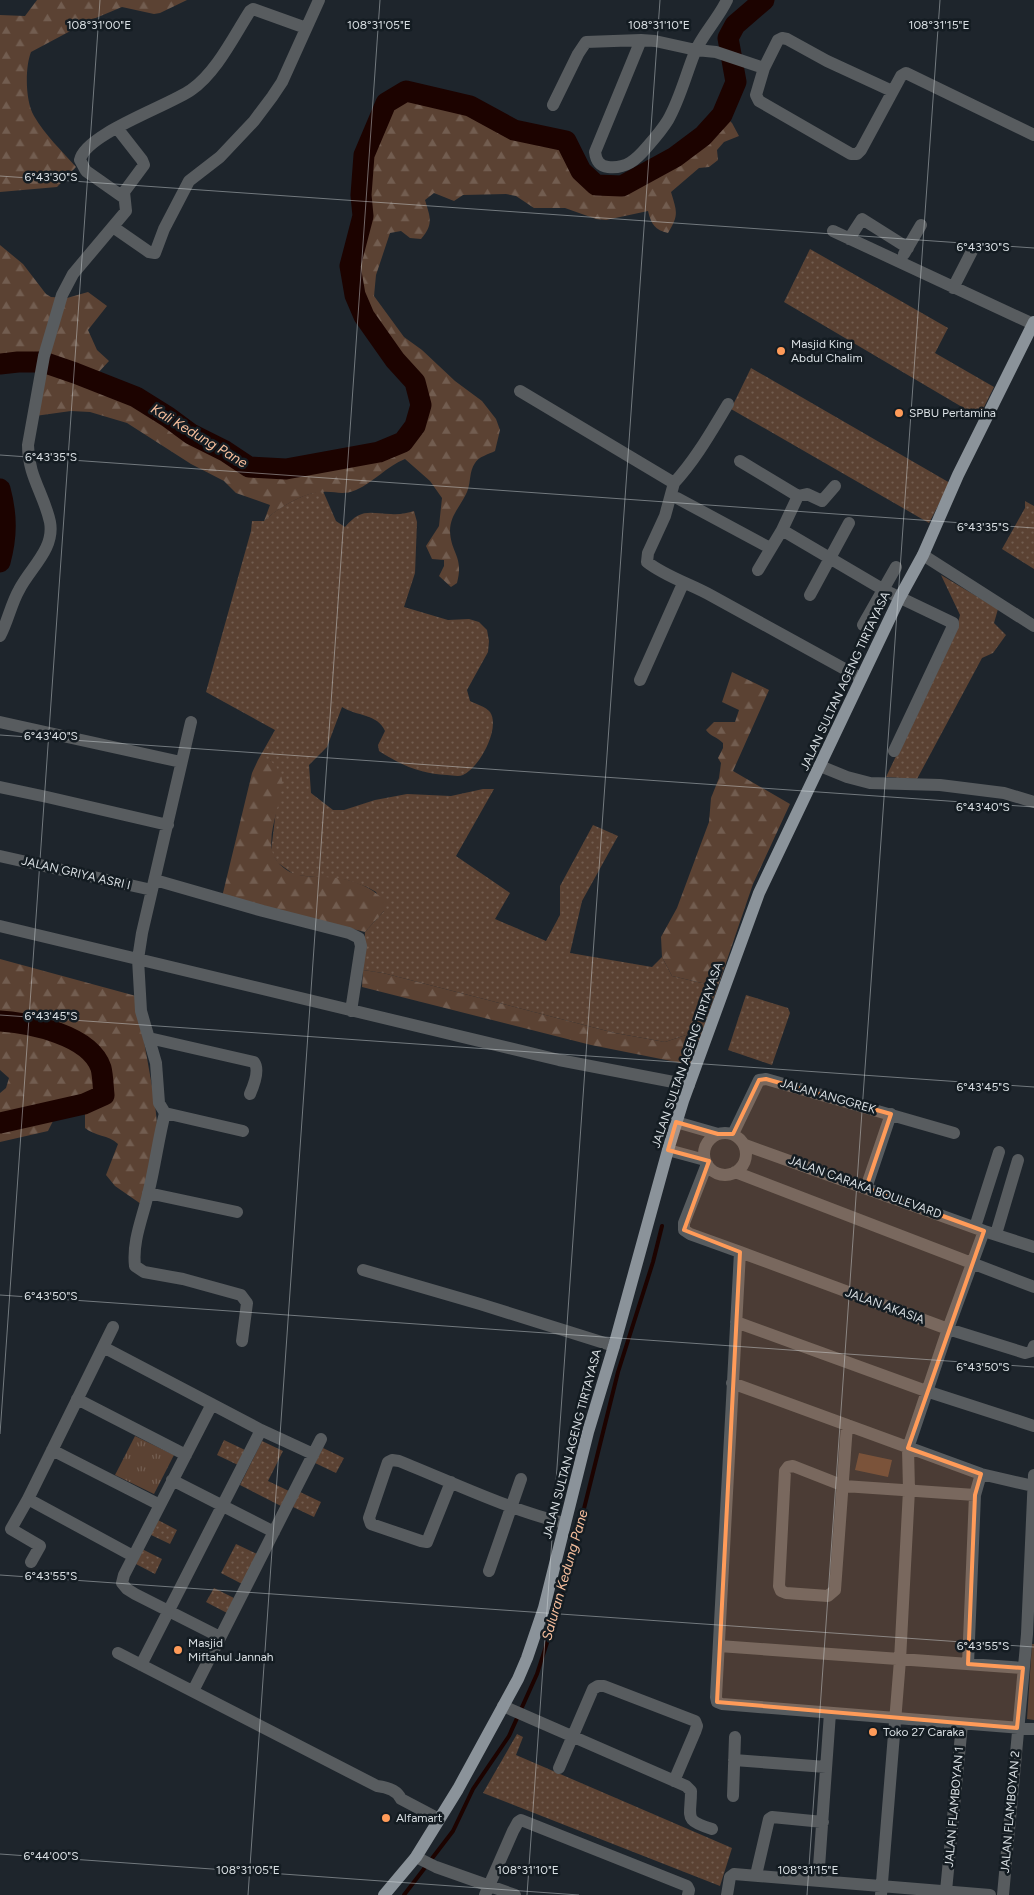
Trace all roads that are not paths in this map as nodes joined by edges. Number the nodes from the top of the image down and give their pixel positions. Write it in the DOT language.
graph roads {
  1 [pos="319,0"];
  2 [pos="727,0"];
  3 [pos="306,28"];
  4 [pos="641,40"];
  5 [pos="696,50"];
  6 [pos="760,66"];
  7 [pos="892,91"];
  8 [pos="553,105"];
  9 [pos="117,128"];
  10 [pos="1034,135"];
  11 [pos="124,197"];
  12 [pos="922,226"];
  13 [pos="113,227"];
  14 [pos="832,231"];
  15 [pos="849,239"];
  16 [pos="908,248"];
  17 [pos="972,251"];
  18 [pos="899,263"];
  19 [pos="953,288"];
  20 [pos="1033,323"];
  21 [pos="520,391"];
  22 [pos="728,404"];
  23 [pos="740,460"];
  24 [pos="674,483"];
  25 [pos="835,486"];
  26 [pos="798,496"];
  27 [pos="677,498"];
  28 [pos="849,523"];
  29 [pos="782,530"];
  30 [pos="770,548"];
  31 [pos="929,558"];
  32 [pos="829,559"];
  33 [pos="896,567"];
  34 [pos="758,570"];
  35 [pos="685,583"];
  36 [pos="884,590"];
  37 [pos="810,595"];
  38 [pos="906,600"];
  39 [pos="863,625"];
  40 [pos="1034,626"];
  41 [pos="0,636"];
  42 [pos="861,678"];
  43 [pos="640,680"];
  44 [pos="0,722"];
  45 [pos="191,722"];
  46 [pos="894,751"];
  47 [pos="181,762"];
  48 [pos="828,770"];
  49 [pos="0,787"];
  50 [pos="1034,802"];
  51 [pos="168,825"];
  52 [pos="0,856"];
  53 [pos="153,885"];
  54 [pos="0,926"];
  55 [pos="138,959"];
  56 [pos="351,1011"];
  57 [pos="149,1038"];
  58 [pos="688,1085"];
  59 [pos="250,1094"];
  60 [pos="164,1113"];
  61 [pos="891,1114"];
  62 [pos="680,1123"];
  63 [pos="243,1131"];
  64 [pos="954,1132"];
  65 [pos="718,1134"];
  66 [pos="734,1134"];
  67 [pos="745,1145"];
  68 [pos="671,1151"];
  69 [pos="998,1152"];
  70 [pos="1018,1160"];
  71 [pos="706,1162"];
  72 [pos="735,1172"];
  73 [pos="866,1188"];
  74 [pos="148,1193"];
  75 [pos="237,1212"];
  76 [pos="985,1230"];
  77 [pos="1034,1246"];
  78 [pos="740,1252"];
  79 [pos="972,1263"];
  80 [pos="363,1270"];
  81 [pos="1034,1287"];
  82 [pos="736,1322"];
  83 [pos="112,1326"];
  84 [pos="948,1329"];
  85 [pos="242,1341"];
  86 [pos="614,1346"];
  87 [pos="103,1347"];
  88 [pos="1033,1348"];
  89 [pos="732,1383"];
  90 [pos="926,1391"];
  91 [pos="77,1399"];
  92 [pos="212,1404"];
  93 [pos="847,1425"];
  94 [pos="1034,1426"];
  95 [pos="261,1430"];
  96 [pos="321,1439"];
  97 [pos="908,1448"];
  98 [pos="52,1450"];
  99 [pos="313,1454"];
  100 [pos="186,1455"];
  101 [pos="981,1474"];
  102 [pos="521,1479"];
  103 [pos="172,1480"];
  104 [pos="1034,1481"];
  105 [pos="450,1482"];
  106 [pos="844,1486"];
  107 [pos="909,1490"];
  108 [pos="975,1495"];
  109 [pos="28,1499"];
  110 [pos="160,1504"];
  111 [pos="222,1506"];
  112 [pos="511,1507"];
  113 [pos="564,1523"];
  114 [pos="274,1532"];
  115 [pos="133,1556"];
  116 [pos="31,1562"];
  117 [pos="489,1571"];
  118 [pos="168,1612"];
  119 [pos="1030,1634"];
  120 [pos="220,1637"];
  121 [pos="719,1646"];
  122 [pos="118,1653"];
  123 [pos="900,1660"];
  124 [pos="968,1664"];
  125 [pos="141,1665"];
  126 [pos="1023,1668"];
  127 [pos="193,1691"];
  128 [pos="508,1708"];
  129 [pos="830,1713"];
  130 [pos="896,1718"];
  131 [pos="962,1724"];
  132 [pos="1017,1728"];
  133 [pos="1034,1729"];
  134 [pos="573,1737"];
  135 [pos="735,1737"];
  136 [pos="734,1760"];
  137 [pos="826,1766"];
  138 [pos="559,1768"];
  139 [pos="674,1781"];
  140 [pos="732,1796"];
  141 [pos="439,1819"];
  142 [pos="823,1822"];
  143 [pos="712,1830"];
  144 [pos="420,1859"];
  145 [pos="756,1875"];
  146 [pos="818,1881"];
  147 [pos="487,1890"];
  148 [pos="881,1890"];
  149 [pos="946,1891"];
  150 [pos="384,1895"];
  151 [pos="515,1895"];
  152 [pos="688,1895"];
  153 [pos="727,1895"];
  154 [pos="990,1895"];
  155 [pos="1003,1895"];
  1 -- 3 [label="street"];
  2 -- 5 [label="street"];
  3 -- 9 [label="street"];
  3 -- 13 [label="street"];
  4 -- 5 [label="street"];
  4 -- 5 [label="street"];
  4 -- 8 [label="street"];
  5 -- 6 [label="street"];
  6 -- 7 [label="street"];
  6 -- 7 [label="street"];
  7 -- 10 [label="street"];
  9 -- 11 [label="street"];
  9 -- 11 [label="street"];
  11 -- 13 [label="street"];
  12 -- 16 [label="street"];
  13 -- 41 [label="street"];
  14 -- 15 [label="street"];
  15 -- 16 [label="street"];
  15 -- 18 [label="street"];
  16 -- 18 [label="street"];
  17 -- 19 [label="street"];
  18 -- 19 [label="street"];
  19 -- 20 [label="street"];
  20 -- 31 [label="main road, JALAN SULTAN AGENG TIRTAYASA"];
  21 -- 24 [label="street"];
  22 -- 24 [label="street"];
  23 -- 26 [label="street"];
  24 -- 35 [label="street"];
  25 -- 26 [label="street"];
  26 -- 29 [label="street"];
  27 -- 30 [label="street"];
  28 -- 32 [label="street"];
  29 -- 30 [label="street"];
  29 -- 32 [label="street"];
  30 -- 34 [label="street"];
  31 -- 38 [label="main road, JALAN SULTAN AGENG TIRTAYASA"];
  31 -- 40 [label="street"];
  32 -- 36 [label="street"];
  32 -- 37 [label="street"];
  33 -- 36 [label="street"];
  35 -- 42 [label="street"];
  35 -- 43 [label="street"];
  36 -- 38 [label="street"];
  36 -- 39 [label="street"];
  38 -- 42 [label="main road, JALAN SULTAN AGENG TIRTAYASA"];
  38 -- 46 [label="street"];
  42 -- 48 [label="main road, JALAN SULTAN AGENG TIRTAYASA"];
  44 -- 47 [label="street"];
  45 -- 47 [label="street"];
  47 -- 51 [label="street"];
  48 -- 50 [label="street"];
  48 -- 58 [label="main road, JALAN SULTAN AGENG TIRTAYASA"];
  49 -- 51 [label="street"];
  51 -- 53 [label="street"];
  52 -- 53 [label="street, JALAN GRIYA ASRI I"];
  53 -- 55 [label="street"];
  53 -- 56 [label="street, JALAN GRIYA ASRI I"];
  54 -- 55 [label="street"];
  55 -- 56 [label="street"];
  55 -- 57 [label="street"];
  56 -- 58 [label="street"];
  57 -- 59 [label="street"];
  57 -- 60 [label="street"];
  58 -- 62 [label="main road, JALAN SULTAN AGENG TIRTAYASA"];
  60 -- 63 [label="street"];
  60 -- 74 [label="street"];
  61 -- 64 [label="street, JALAN ANGGREK"];
  61 -- 66 [label="street, JALAN ANGGREK"];
  61 -- 73 [label="street"];
  62 -- 65 [label="street"];
  62 -- 68 [label="main road, JALAN SULTAN AGENG TIRTAYASA"];
  65 -- 66 [label="street"];
  65 -- 71 [label="street"];
  66 -- 67 [label="street"];
  67 -- 72 [label="street"];
  67 -- 73 [label="street, JALAN CARAKA BOULEVARD"];
  68 -- 71 [label="street"];
  68 -- 86 [label="main road, JALAN SULTAN AGENG TIRTAYASA"];
  69 -- 76 [label="street"];
  70 -- 76 [label="street"];
  71 -- 72 [label="street"];
  71 -- 78 [label="street, JALAN AKASIA"];
  72 -- 79 [label="street"];
  73 -- 76 [label="street, JALAN CARAKA BOULEVARD"];
  74 -- 75 [label="street"];
  74 -- 85 [label="street"];
  76 -- 77 [label="street, JALAN CARAKA BOULEVARD"];
  76 -- 79 [label="street"];
  78 -- 82 [label="street"];
  78 -- 84 [label="street, JALAN AKASIA"];
  79 -- 81 [label="street"];
  79 -- 84 [label="street"];
  80 -- 86 [label="street"];
  82 -- 89 [label="street"];
  82 -- 90 [label="street"];
  83 -- 87 [label="street"];
  84 -- 88 [label="street, JALAN AKASIA"];
  84 -- 90 [label="street"];
  86 -- 113 [label="main road, JALAN SULTAN AGENG TIRTAYASA"];
  87 -- 91 [label="street"];
  87 -- 92 [label="street"];
  89 -- 93 [label="street"];
  89 -- 121 [label="street"];
  90 -- 94 [label="street"];
  90 -- 97 [label="street"];
  91 -- 98 [label="street"];
  91 -- 100 [label="street"];
  92 -- 95 [label="street"];
  92 -- 100 [label="street"];
  93 -- 97 [label="street"];
  93 -- 106 [label="street"];
  95 -- 99 [label="street"];
  95 -- 111 [label="street"];
  96 -- 99 [label="street"];
  97 -- 101 [label="street"];
  97 -- 107 [label="street"];
  98 -- 109 [label="street"];
  98 -- 110 [label="street"];
  99 -- 114 [label="street"];
  100 -- 103 [label="street"];
  101 -- 104 [label="street"];
  101 -- 108 [label="street"];
  102 -- 112 [label="street"];
  103 -- 110 [label="street"];
  103 -- 111 [label="street"];
  104 -- 119 [label="street, JALAN FLAMBOYAN 2"];
  105 -- 105 [label="street"];
  105 -- 112 [label="street"];
  106 -- 106 [label="street"];
  106 -- 107 [label="street"];
  107 -- 108 [label="street"];
  107 -- 123 [label="street"];
  108 -- 124 [label="street"];
  109 -- 115 [label="street"];
  109 -- 116 [label="street"];
  110 -- 115 [label="street"];
  111 -- 114 [label="street"];
  111 -- 118 [label="street"];
  112 -- 113 [label="street"];
  112 -- 117 [label="street"];
  113 -- 128 [label="main road, JALAN SULTAN AGENG TIRTAYASA"];
  114 -- 120 [label="street"];
  115 -- 118 [label="street"];
  118 -- 120 [label="street"];
  118 -- 125 [label="street"];
  119 -- 126 [label="street, JALAN FLAMBOYAN 2"];
  120 -- 127 [label="street"];
  121 -- 123 [label="street"];
  121 -- 129 [label="street"];
  122 -- 125 [label="street"];
  123 -- 124 [label="street"];
  123 -- 130 [label="street"];
  124 -- 126 [label="street"];
  125 -- 127 [label="street"];
  126 -- 132 [label="street, JALAN FLAMBOYAN 2"];
  127 -- 141 [label="street"];
  128 -- 134 [label="street"];
  128 -- 141 [label="main road, JALAN SULTAN AGENG TIRTAYASA"];
  129 -- 130 [label="street"];
  129 -- 137 [label="street"];
  130 -- 131 [label="street"];
  130 -- 148 [label="street"];
  131 -- 132 [label="street"];
  131 -- 149 [label="street, JALAN FLAMBOYAN 1"];
  132 -- 133 [label="street"];
  132 -- 155 [label="street, JALAN FLAMBOYAN 2"];
  134 -- 138 [label="street"];
  134 -- 139 [label="street"];
  134 -- 139 [label="street"];
  135 -- 136 [label="street"];
  136 -- 137 [label="street"];
  136 -- 140 [label="street"];
  137 -- 142 [label="street"];
  139 -- 143 [label="street"];
  141 -- 144 [label="main road, JALAN SULTAN AGENG TIRTAYASA"];
  142 -- 145 [label="street"];
  142 -- 146 [label="street"];
  144 -- 147 [label="street"];
  144 -- 150 [label="main road, JALAN SULTAN AGENG TIRTAYASA"];
  145 -- 146 [label="street"];
  145 -- 153 [label="street"];
  146 -- 148 [label="street"];
  147 -- 151 [label="street"];
  147 -- 152 [label="street"];
  148 -- 149 [label="street"];
  149 -- 154 [label="street"];
}
